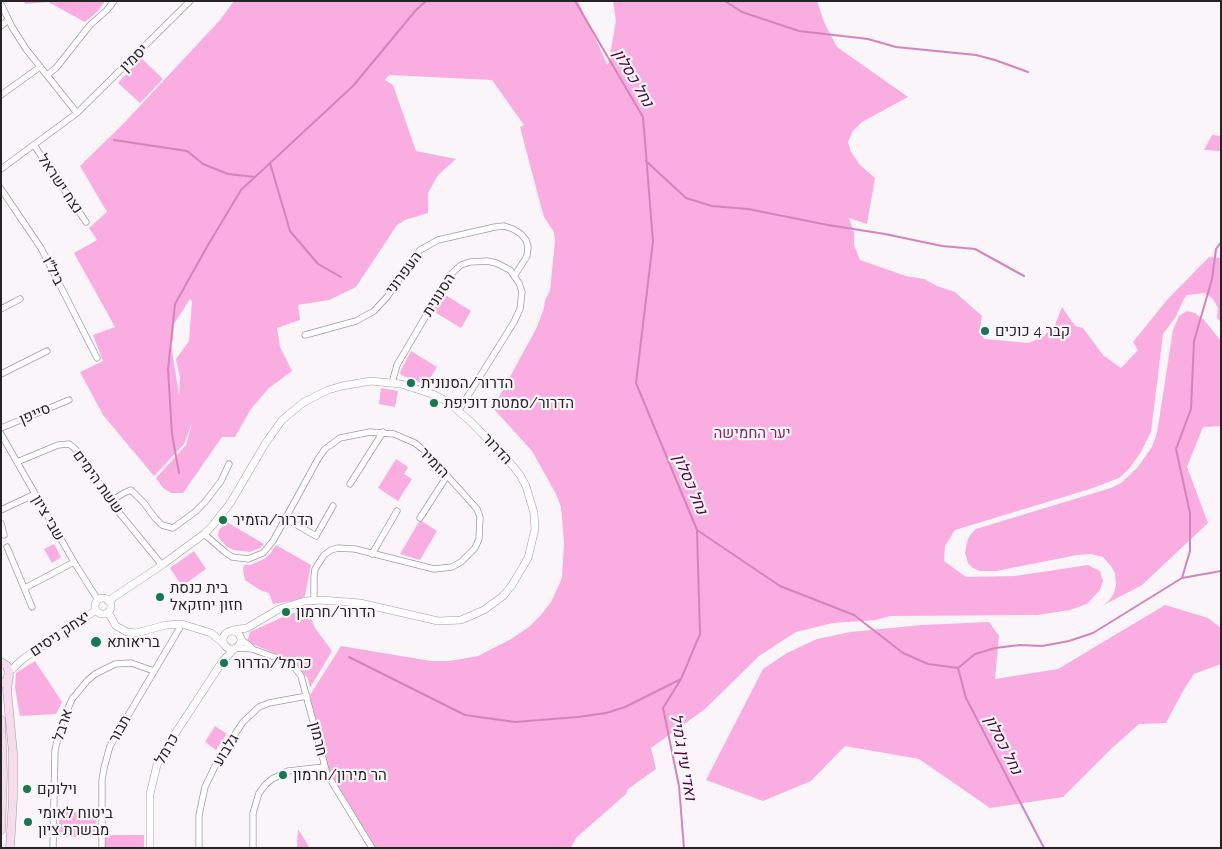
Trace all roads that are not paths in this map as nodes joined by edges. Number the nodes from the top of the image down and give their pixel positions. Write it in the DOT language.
graph roads {
  1 [pos="114,1"];
  2 [pos="190,1"];
  3 [pos="1,4"];
  4 [pos="8,20"];
  5 [pos="1,26"];
  6 [pos="40,67"];
  7 [pos="47,75"];
  8 [pos="1,95"];
  9 [pos="77,114"];
  10 [pos="34,145"];
  11 [pos="1,169"];
  12 [pos="1,189"];
  13 [pos="86,222"];
  14 [pos="515,275"];
  15 [pos="20,299"];
  16 [pos="1,308"];
  17 [pos="305,335"];
  18 [pos="47,351"];
  19 [pos="97,358"];
  20 [pos="1,374"];
  21 [pos="392,383"];
  22 [pos="69,400"];
  23 [pos="460,410"];
  24 [pos="1,428"];
  25 [pos="383,432"];
  26 [pos="1,434"];
  27 [pos="17,462"];
  28 [pos="229,464"];
  29 [pos="447,476"];
  30 [pos="350,484"];
  31 [pos="35,494"];
  32 [pos="111,501"];
  33 [pos="333,506"];
  34 [pos="1,510"];
  35 [pos="397,511"];
  36 [pos="285,518"];
  37 [pos="420,518"];
  38 [pos="1,523"];
  39 [pos="204,534"];
  40 [pos="4,535"];
  41 [pos="7,547"];
  42 [pos="372,554"];
  43 [pos="74,562"];
  44 [pos="162,565"];
  45 [pos="25,588"];
  46 [pos="98,600"];
  47 [pos="108,601"];
  48 [pos="314,601"];
  49 [pos="32,607"];
  50 [pos="96,610"];
  51 [pos="108,612"];
  52 [pos="182,624"];
  53 [pos="247,628"];
  54 [pos="230,631"];
  55 [pos="211,633"];
  56 [pos="241,638"];
  57 [pos="224,644"];
  58 [pos="236,648"];
  59 [pos="252,648"];
  60 [pos="24,658"];
  61 [pos="3,662"];
  62 [pos="222,662"];
  63 [pos="154,671"];
  64 [pos="9,674"];
  65 [pos="1,684"];
  66 [pos="307,696"];
  67 [pos="1,720"];
  68 [pos="324,766"];
  69 [pos="1,830"];
  70 [pos="10,848"];
  71 [pos="53,848"];
  72 [pos="102,848"];
  73 [pos="150,848"];
  74 [pos="199,848"];
  75 [pos="253,848"];
  76 [pos="372,848"];
  1 -- 7 [label="street"];
  2 -- 9 [label="street, יסמין"];
  3 -- 4 [label="street"];
  4 -- 5 [label="street"];
  4 -- 6 [label="street"];
  6 -- 7 [label="street"];
  6 -- 8 [label="street"];
  7 -- 9 [label="street"];
  9 -- 10 [label="street, יסמין"];
  10 -- 11 [label="street, יסמין"];
  10 -- 13 [label="street, נצח ישראל"];
  12 -- 19 [label="street, ביל״ו"];
  14 -- 17 [label="street, העפרוני"];
  14 -- 21 [label="street, הסנונית"];
  14 -- 23 [label="street"];
  15 -- 16 [label="street"];
  18 -- 20 [label="street"];
  21 -- 23 [label="street, הדרור"];
  21 -- 39 [label="street, הדרור"];
  22 -- 24 [label="street, סייפן"];
  23 -- 48 [label="street, הדרור"];
  25 -- 29 [label="street, הזמיר"];
  25 -- 30 [label="street"];
  25 -- 36 [label="street, הזמיר"];
  26 -- 27 [label="street, שבי ציון"];
  27 -- 31 [label="street, שבי ציון"];
  27 -- 32 [label="street, ששת הימים"];
  28 -- 32 [label="street"];
  29 -- 37 [label="street"];
  29 -- 42 [label="street, הזמיר"];
  31 -- 34 [label="street"];
  31 -- 43 [label="street, שבי ציון"];
  32 -- 44 [label="street, ששת הימים"];
  33 -- 36 [label="street"];
  35 -- 42 [label="street"];
  36 -- 39 [label="street, הזמיר"];
  38 -- 40 [label="street"];
  39 -- 44 [label="street, הדרור"];
  41 -- 45 [label="street"];
  42 -- 48 [label="street, הזמיר"];
  43 -- 45 [label="street"];
  43 -- 46 [label="street, שבי ציון"];
  44 -- 47 [label="street"];
  45 -- 49 [label="street"];
  46 -- 47 [label="street"];
  46 -- 50 [label="street"];
  47 -- 51 [label="street"];
  48 -- 53 [label="street, הדרור"];
  50 -- 51 [label="street"];
  50 -- 60 [label="street, יצחק ניסים"];
  51 -- 52 [label="street"];
  52 -- 55 [label="street"];
  52 -- 63 [label="street, תבור"];
  53 -- 54 [label="street, הדרור"];
  53 -- 56 [label="street, הדרור"];
  54 -- 55 [label="street"];
  54 -- 56 [label="street"];
  54 -- 57 [label="street"];
  55 -- 57 [label="street"];
  56 -- 58 [label="street"];
  56 -- 59 [label="street, חרמון"];
  57 -- 58 [label="street"];
  57 -- 62 [label="street, כרמל"];
  58 -- 59 [label="street, חרמון"];
  58 -- 62 [label="street, כרמל"];
  59 -- 66 [label="street, חרמון"];
  60 -- 61 [label="street, יצחק ניסים"];
  60 -- 64 [label="street, יצחק ניסים"];
  61 -- 64 [label="main road"];
  62 -- 73 [label="street, כרמל"];
  63 -- 71 [label="street, ארבל"];
  63 -- 72 [label="street, תבור"];
  64 -- 65 [label="main road"];
  64 -- 70 [label="main road"];
  66 -- 68 [label="street, חרמון"];
  66 -- 74 [label="street, גלבוע"];
  67 -- 69 [label="main road"];
  68 -- 75 [label="street"];
  68 -- 76 [label="street, חרמון"];
}
